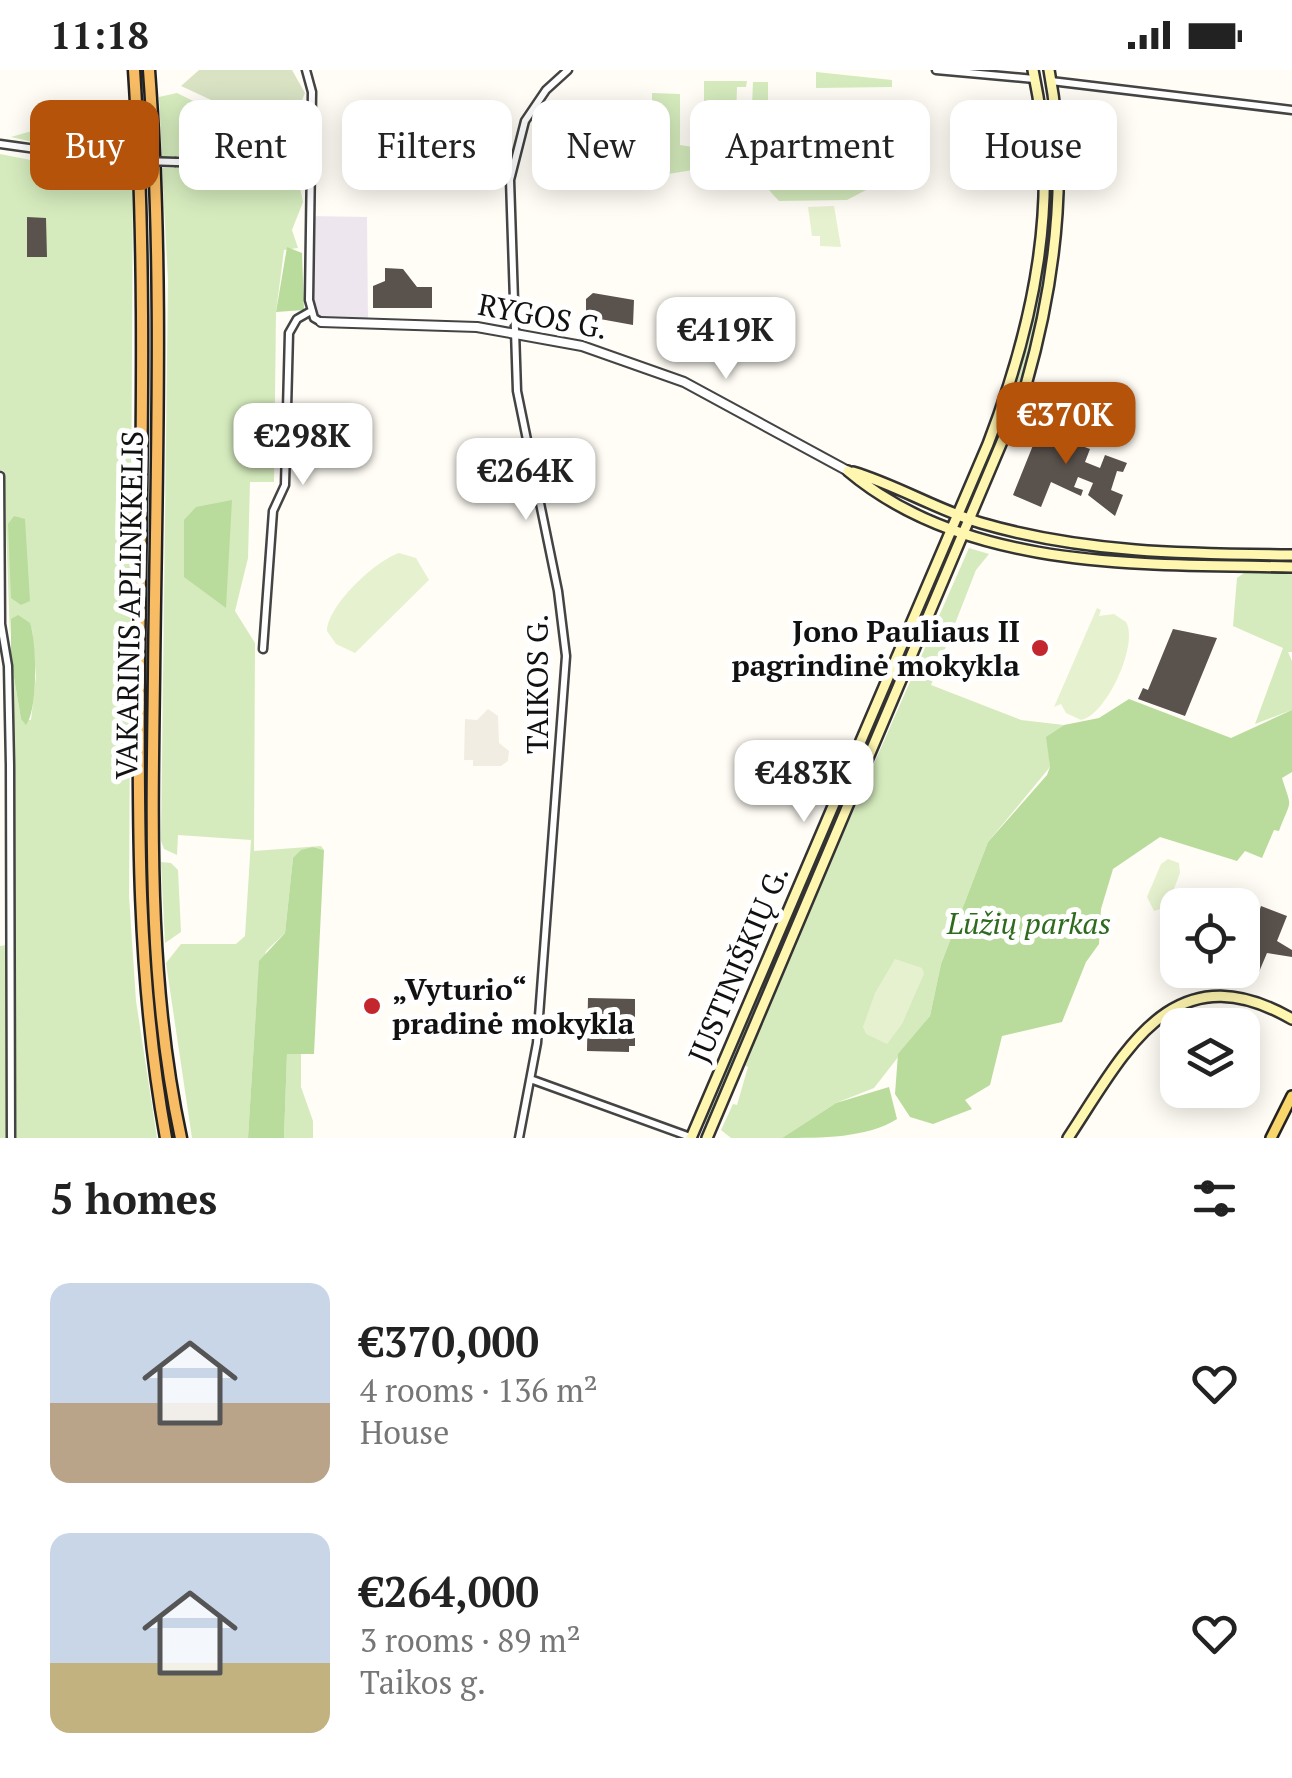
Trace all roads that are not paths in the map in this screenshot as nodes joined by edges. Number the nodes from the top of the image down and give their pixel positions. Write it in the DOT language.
graph roads {
  1 [pos="134,70"];
  2 [pos="149,70"];
  3 [pos="306,70"];
  4 [pos="568,70"];
  5 [pos="936,70"];
  6 [pos="1049,70"];
  7 [pos="1034,75"];
  8 [pos="1051,82"];
  9 [pos="312,100"];
  10 [pos="1292,110"];
  11 [pos="0,144"];
  12 [pos="179,162"];
  13 [pos="310,190"];
  14 [pos="310,311"];
  15 [pos="321,322"];
  16 [pos="514,332"];
  17 [pos="848,471"];
  18 [pos="0,476"];
  19 [pos="0,496"];
  20 [pos="958,516"];
  21 [pos="972,520"];
  22 [pos="953,528"];
  23 [pos="966,532"];
  24 [pos="1292,556"];
  25 [pos="1292,567"];
  26 [pos="263,649"];
  27 [pos="1292,1019"];
  28 [pos="533,1080"];
  29 [pos="1292,1096"];
  30 [pos="12,1138"];
  31 [pos="166,1138"];
  32 [pos="181,1138"];
  33 [pos="519,1138"];
  34 [pos="692,1138"];
  35 [pos="706,1138"];
  36 [pos="1068,1138"];
  37 [pos="1271,1138"];
  1 -- 31 [label="highway, VAKARINIS APLINKKELIS"];
  2 -- 32 [label="highway, VAKARINIS APLINKKELIS"];
  3 -- 9 [label="street"];
  4 -- 16 [label="street, TAIKOS G."];
  5 -- 7 [label="street"];
  6 -- 8 [label="main road, JUSTINIŠKIŲ G."];
  7 -- 8 [label="street"];
  7 -- 20 [label="main road, JUSTINIŠKIŲ G."];
  8 -- 10 [label="street"];
  8 -- 21 [label="main road, JUSTINIŠKIŲ G."];
  11 -- 12 [label="street, bridge"];
  13 -- 14 [label="street"];
  14 -- 15 [label="street"];
  14 -- 26 [label="street"];
  15 -- 16 [label="street, RYGOS G."];
  16 -- 17 [label="street, RYGOS G."];
  16 -- 28 [label="street, TAIKOS G."];
  17 -- 20 [label="main road, RYGOS G."];
  17 -- 22 [label="main road, RYGOS G."];
  18 -- 19 [label="street"];
  19 -- 30 [label="street"];
  20 -- 21 [label="main road, RYGOS G."];
  20 -- 22 [label="main road, JUSTINIŠKIŲ G."];
  21 -- 23 [label="main road, JUSTINIŠKIŲ G."];
  21 -- 24 [label="main road, RYGOS G."];
  22 -- 23 [label="main road, RYGOS G."];
  22 -- 34 [label="main road, JUSTINIŠKIŲ G."];
  23 -- 25 [label="main road, RYGOS G."];
  23 -- 35 [label="main road, JUSTINIŠKIŲ G."];
  27 -- 36 [label="main road"];
  28 -- 33 [label="street, TAIKOS G."];
  28 -- 34 [label="street"];
  29 -- 37 [label="main road"];
}
